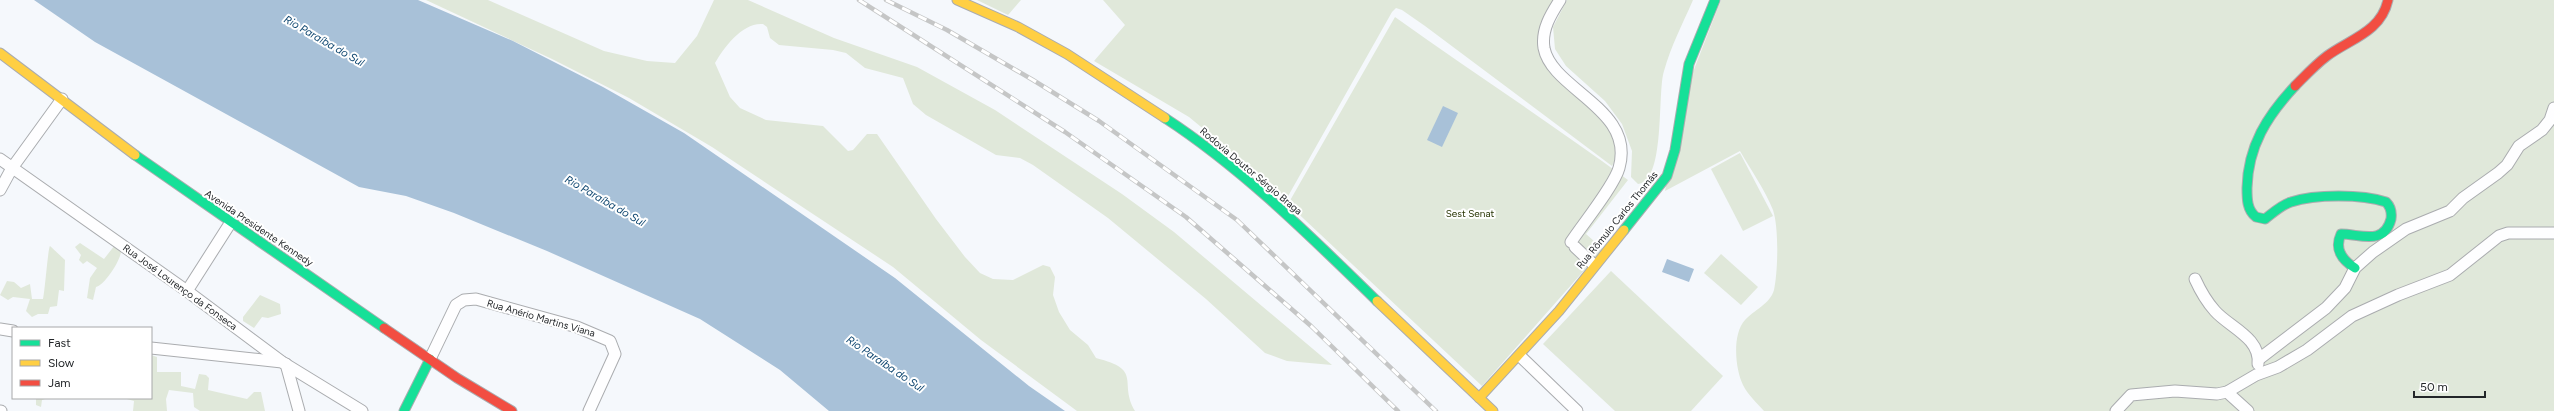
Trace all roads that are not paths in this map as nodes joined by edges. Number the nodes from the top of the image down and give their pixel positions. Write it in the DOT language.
graph roads {
  1 [pos="957,0"];
  2 [pos="1560,0"];
  3 [pos="1715,0"];
  4 [pos="2388,0"];
  5 [pos="0,53"];
  6 [pos="62,100"];
  7 [pos="2554,108"];
  8 [pos="0,159"];
  9 [pos="12,168"];
  10 [pos="0,190"];
  11 [pos="234,224"];
  12 [pos="2554,233"];
  13 [pos="1594,265"];
  14 [pos="2355,268"];
  15 [pos="2195,279"];
  16 [pos="187,290"];
  17 [pos="0,329"];
  18 [pos="12,331"];
  19 [pos="152,348"];
  20 [pos="1520,356"];
  21 [pos="430,359"];
  22 [pos="2259,359"];
  23 [pos="284,363"];
  24 [pos="2256,375"];
  25 [pos="2227,392"];
  26 [pos="1479,398"];
  27 [pos="299,411"];
  28 [pos="362,411"];
  29 [pos="404,411"];
  30 [pos="512,411"];
  31 [pos="589,411"];
  32 [pos="1493,411"];
  33 [pos="1577,411"];
  34 [pos="2116,411"];
  35 [pos="2248,411"];
  1 -- 26 [label="main road, Rodovia Doutor Sérgio Braga"];
  2 -- 13 [label="street"];
  3 -- 13 [label="main road, Rua Rômulo Carlos Thomás"];
  4 -- 14 [label="main road"];
  5 -- 6 [label="main road, Avenida Presidente Kennedy"];
  6 -- 9 [label="street"];
  6 -- 11 [label="main road, Avenida Presidente Kennedy"];
  7 -- 14 [label="street"];
  8 -- 9 [label="street, Rua José Lourenço da Fonseca"];
  9 -- 10 [label="street"];
  9 -- 16 [label="street, Rua José Lourenço da Fonseca"];
  11 -- 16 [label="street"];
  11 -- 21 [label="main road, Avenida Presidente Kennedy"];
  12 -- 24 [label="street"];
  13 -- 20 [label="main road, Rua Rômulo Carlos Thomás"];
  14 -- 22 [label="street"];
  15 -- 22 [label="street"];
  16 -- 23 [label="street, Rua José Lourenço da Fonseca"];
  17 -- 18 [label="street"];
  19 -- 23 [label="street"];
  20 -- 26 [label="main road, Rua Rômulo Carlos Thomás"];
  20 -- 33 [label="street"];
  21 -- 29 [label="main road"];
  21 -- 30 [label="main road, Avenida Presidente Kennedy"];
  21 -- 31 [label="street, Rua Anério Martins Viana"];
  22 -- 24 [label="street"];
  23 -- 27 [label="street"];
  23 -- 28 [label="street, Rua José Lourenço da Fonseca"];
  24 -- 25 [label="street"];
  25 -- 34 [label="street"];
  25 -- 35 [label="street"];
  26 -- 32 [label="main road, Rodovia Doutor Sérgio Braga"];
}
